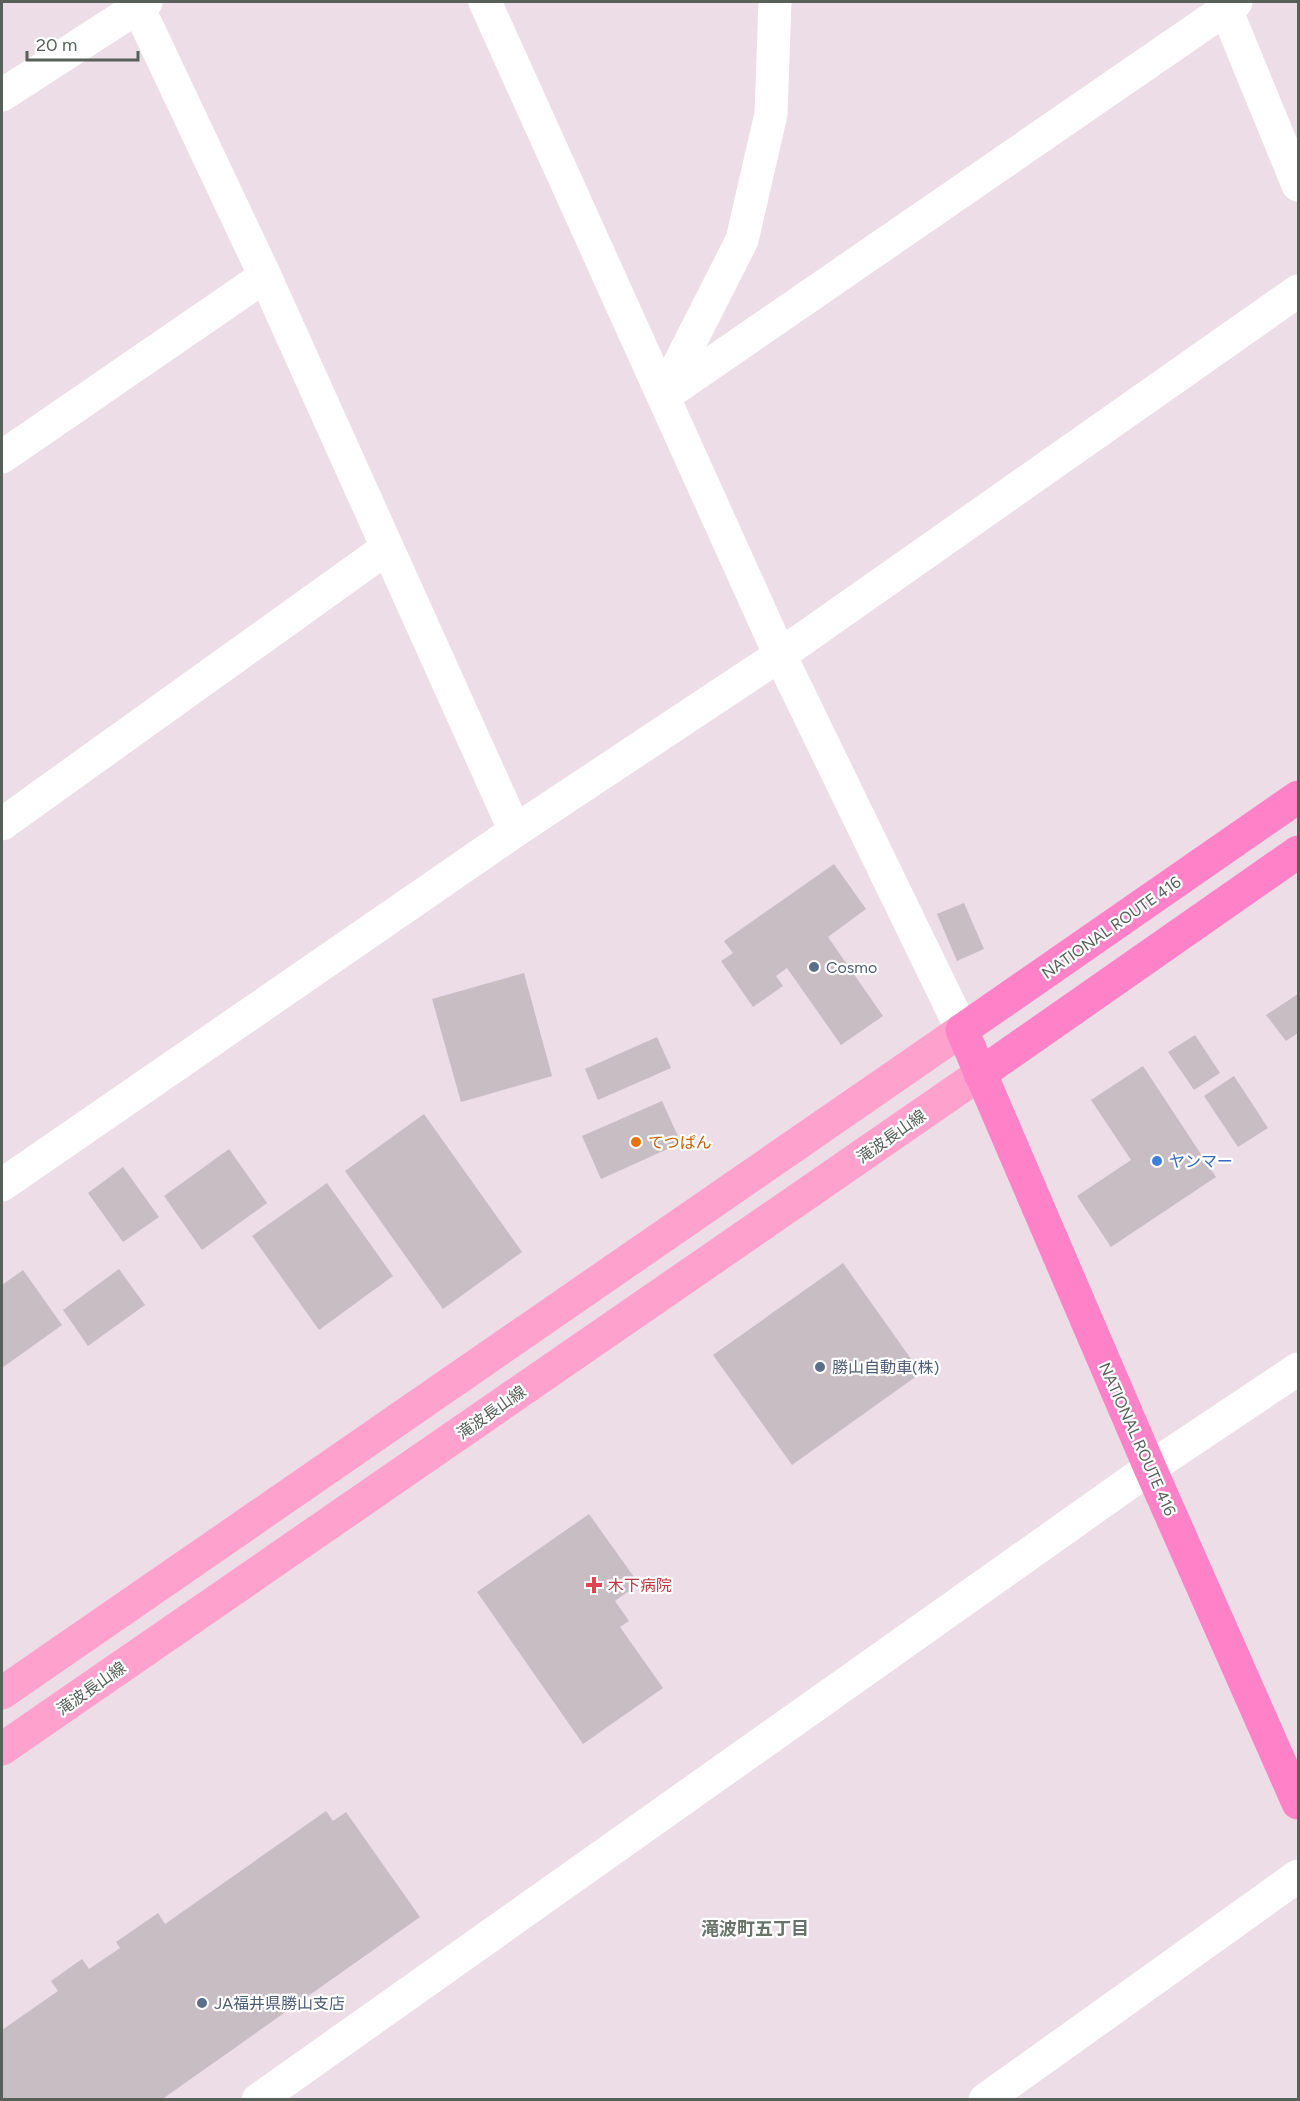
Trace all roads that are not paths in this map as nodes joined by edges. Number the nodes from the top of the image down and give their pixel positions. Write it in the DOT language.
graph roads {
  1 [pos="485,2"];
  2 [pos="775,2"];
  3 [pos="142,4"];
  4 [pos="1229,4"];
  5 [pos="2,95"];
  6 [pos="1299,185"];
  7 [pos="265,276"];
  8 [pos="1299,291"];
  9 [pos="664,396"];
  10 [pos="2,457"];
  11 [pos="387,548"];
  12 [pos="780,656"];
  13 [pos="1299,797"];
  14 [pos="2,824"];
  15 [pos="515,831"];
  16 [pos="1299,852"];
  17 [pos="962,1030"];
  18 [pos="980,1074"];
  19 [pos="2,1185"];
  20 [pos="1299,1369"];
  21 [pos="1150,1468"];
  22 [pos="2,1693"];
  23 [pos="2,1749"];
  24 [pos="1299,1803"];
  25 [pos="1299,1876"];
  26 [pos="258,2100"];
  27 [pos="985,2100"];
  1 -- 9 [label="street"];
  2 -- 9 [label="street"];
  3 -- 5 [label="street"];
  3 -- 7 [label="street"];
  4 -- 6 [label="street"];
  4 -- 9 [label="street"];
  7 -- 10 [label="street"];
  7 -- 11 [label="street"];
  8 -- 12 [label="street"];
  9 -- 12 [label="street"];
  11 -- 14 [label="street"];
  11 -- 15 [label="street"];
  12 -- 15 [label="street"];
  12 -- 17 [label="street"];
  13 -- 17 [label="highway, NATIONAL ROUTE 416"];
  15 -- 19 [label="street"];
  16 -- 18 [label="highway"];
  17 -- 18 [label="highway, NATIONAL ROUTE 416"];
  17 -- 22 [label="main road"];
  18 -- 21 [label="highway, NATIONAL ROUTE 416"];
  18 -- 23 [label="main road, 滝波長山線"];
  20 -- 21 [label="street"];
  21 -- 24 [label="highway, NATIONAL ROUTE 416"];
  21 -- 26 [label="street"];
  25 -- 27 [label="street"];
}
